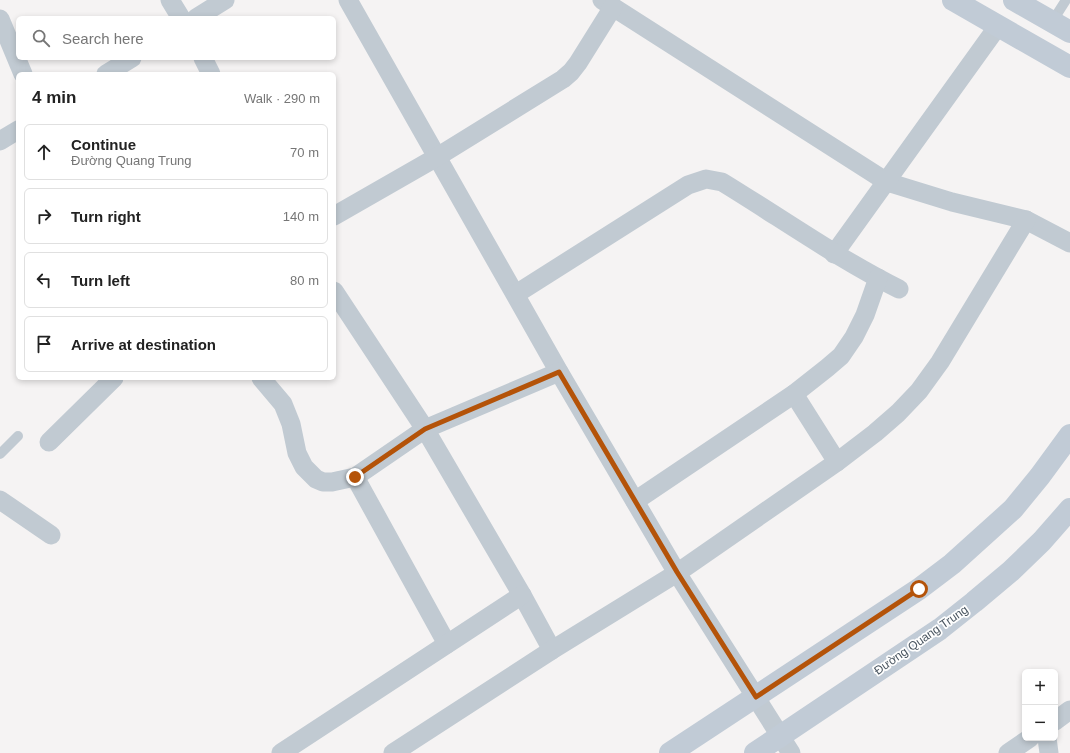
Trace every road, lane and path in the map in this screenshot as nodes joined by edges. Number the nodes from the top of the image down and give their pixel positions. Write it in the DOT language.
graph roads {
  1 [pos="170,0"];
  2 [pos="225,0"];
  3 [pos="348,0"];
  4 [pos="953,0"];
  5 [pos="1014,0"];
  6 [pos="1066,0"];
  7 [pos="608,3"];
  8 [pos="180,16"];
  9 [pos="199,16"];
  10 [pos="0,20"];
  11 [pos="998,26"];
  12 [pos="1061,27"];
  13 [pos="16,58"];
  14 [pos="17,60"];
  15 [pos="129,60"];
  16 [pos="204,60"];
  17 [pos="1070,67"];
  18 [pos="22,72"];
  19 [pos="109,72"];
  20 [pos="210,72"];
  21 [pos="16,131"];
  22 [pos="0,141"];
  23 [pos="437,157"];
  24 [pos="887,182"];
  25 [pos="336,215"];
  26 [pos="1026,220"];
  27 [pos="1070,243"];
  28 [pos="834,254"];
  29 [pos="878,278"];
  30 [pos="899,289"];
  31 [pos="336,294"];
  32 [pos="516,294"];
  33 [pos="559,372"];
  34 [pos="112,380"];
  35 [pos="263,380"];
  36 [pos="794,394"];
  37 [pos="425,429"];
  38 [pos="1070,435"];
  39 [pos="18,436"];
  40 [pos="49,442"];
  41 [pos="0,454"];
  42 [pos="837,462"];
  43 [pos="355,477"];
  44 [pos="0,500"];
  45 [pos="635,501"];
  46 [pos="1070,509"];
  47 [pos="52,536"];
  48 [pos="677,572"];
  49 [pos="522,595"];
  50 [pos="447,644"];
  51 [pos="552,650"];
  52 [pos="756,697"];
  53 [pos="1070,710"];
  54 [pos="1058,719"];
  55 [pos="1026,741"];
  56 [pos="1047,741"];
  57 [pos="786,745"];
  58 [pos="281,753"];
  59 [pos="392,753"];
  60 [pos="670,753"];
  61 [pos="756,753"];
  62 [pos="1008,753"];
  63 [pos="1049,753"];
  1 -- 8 [label="street"];
  2 -- 9 [label="street"];
  3 -- 23 [label="street"];
  4 -- 11 [label="main road"];
  5 -- 12 [label="main road"];
  6 -- 12 [label="lane"];
  7 -- 23 [label="street"];
  7 -- 24 [label="street"];
  10 -- 13 [label="street"];
  11 -- 17 [label="main road"];
  11 -- 24 [label="street"];
  14 -- 18 [label="street"];
  15 -- 19 [label="street"];
  16 -- 20 [label="street"];
  21 -- 22 [label="street"];
  23 -- 25 [label="street"];
  23 -- 32 [label="street"];
  24 -- 26 [label="street"];
  24 -- 28 [label="street"];
  26 -- 27 [label="street"];
  26 -- 42 [label="street"];
  28 -- 29 [label="street"];
  28 -- 32 [label="street"];
  29 -- 30 [label="street"];
  29 -- 36 [label="street"];
  31 -- 37 [label="street"];
  32 -- 33 [label="street"];
  33 -- 37 [label="street"];
  33 -- 45 [label="street"];
  34 -- 40 [label="street"];
  35 -- 43 [label="street"];
  36 -- 42 [label="street"];
  36 -- 45 [label="street"];
  37 -- 43 [label="street"];
  37 -- 49 [label="street"];
  38 -- 52 [label="main road"];
  39 -- 41 [label="lane"];
  42 -- 48 [label="street"];
  43 -- 50 [label="street"];
  44 -- 47 [label="street"];
  45 -- 48 [label="street"];
  46 -- 57 [label="main road, Đường Quang Trung"];
  48 -- 51 [label="street"];
  48 -- 52 [label="street"];
  49 -- 50 [label="street"];
  49 -- 51 [label="street"];
  50 -- 58 [label="street"];
  51 -- 59 [label="street"];
  52 -- 57 [label="street"];
  52 -- 60 [label="main road"];
  53 -- 54 [label="street"];
  55 -- 62 [label="street"];
  56 -- 63 [label="street"];
  57 -- 61 [label="main road, Đường Quang Trung"];
}
